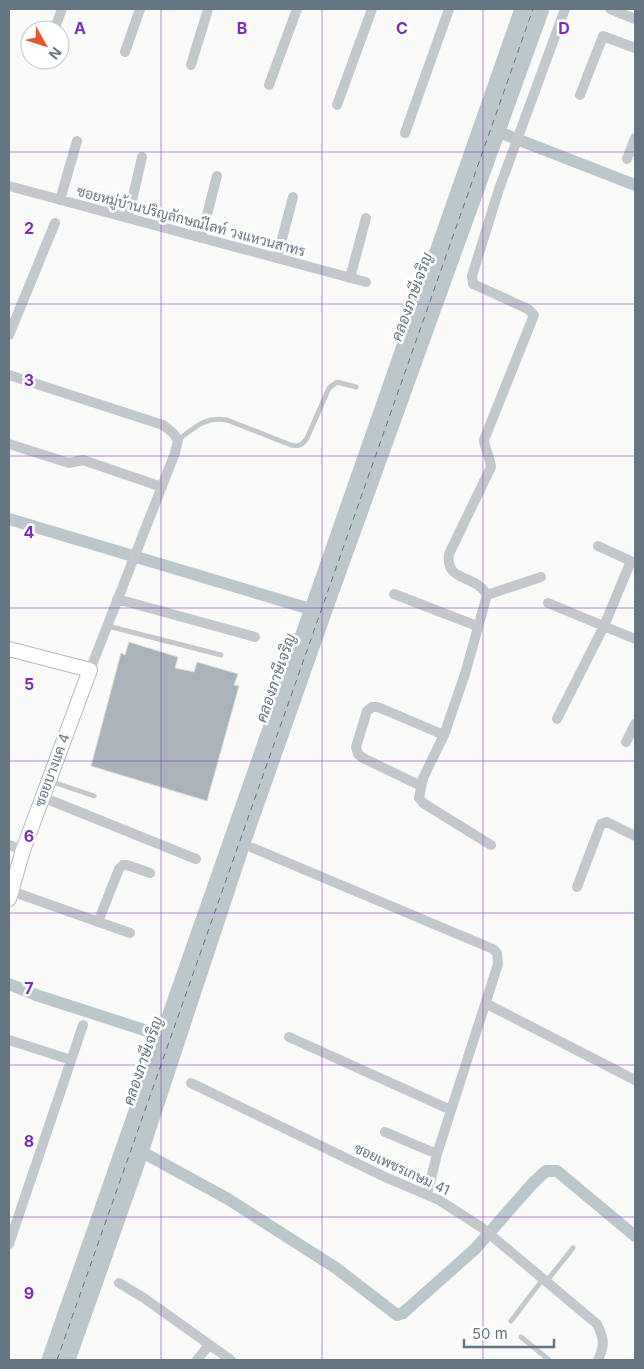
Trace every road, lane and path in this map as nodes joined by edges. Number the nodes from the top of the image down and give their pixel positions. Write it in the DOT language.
graph roads {
  1 [pos="140,9"];
  2 [pos="208,9"];
  3 [pos="297,9"];
  4 [pos="372,9"];
  5 [pos="449,9"];
  6 [pos="565,9"];
  7 [pos="610,9"];
  8 [pos="635,19"];
  9 [pos="635,48"];
  10 [pos="126,52"];
  11 [pos="191,65"];
  12 [pos="270,86"];
  13 [pos="580,95"];
  14 [pos="337,105"];
  15 [pos="405,132"];
  16 [pos="635,138"];
  17 [pos="77,141"];
  18 [pos="142,157"];
  19 [pos="627,159"];
  20 [pos="218,176"];
  21 [pos="9,186"];
  22 [pos="293,197"];
  23 [pos="60,200"];
  24 [pos="128,218"];
  25 [pos="366,218"];
  26 [pos="55,223"];
  27 [pos="201,238"];
  28 [pos="277,258"];
  29 [pos="350,278"];
  30 [pos="366,282"];
  31 [pos="9,335"];
  32 [pos="9,375"];
  33 [pos="356,387"];
  34 [pos="178,440"];
  35 [pos="9,444"];
  36 [pos="162,487"];
  37 [pos="598,546"];
  38 [pos="633,562"];
  39 [pos="541,577"];
  40 [pos="394,594"];
  41 [pos="486,594"];
  42 [pos="117,599"];
  43 [pos="548,603"];
  44 [pos="107,626"];
  45 [pos="477,626"];
  46 [pos="604,626"];
  47 [pos="255,638"];
  48 [pos="635,639"];
  49 [pos="9,649"];
  50 [pos="221,655"];
  51 [pos="90,670"];
  52 [pos="557,718"];
  53 [pos="635,724"];
  54 [pos="444,734"];
  55 [pos="626,742"];
  56 [pos="48,781"];
  57 [pos="420,786"];
  58 [pos="94,796"];
  59 [pos="42,797"];
  60 [pos="635,836"];
  61 [pos="9,845"];
  62 [pos="491,845"];
  63 [pos="253,848"];
  64 [pos="23,850"];
  65 [pos="196,858"];
  66 [pos="150,873"];
  67 [pos="577,887"];
  68 [pos="10,895"];
  69 [pos="98,922"];
  70 [pos="130,933"];
  71 [pos="486,1004"];
  72 [pos="83,1025"];
  73 [pos="289,1037"];
  74 [pos="9,1040"];
  75 [pos="71,1060"];
  76 [pos="635,1080"];
  77 [pos="191,1083"];
  78 [pos="451,1110"];
  79 [pos="385,1132"];
  80 [pos="437,1154"];
  81 [pos="427,1195"];
  82 [pos="9,1244"];
  83 [pos="573,1248"];
  84 [pos="545,1280"];
  85 [pos="119,1283"];
  86 [pos="511,1321"];
  87 [pos="521,1337"];
  88 [pos="209,1345"];
  89 [pos="197,1360"];
  90 [pos="231,1360"];
  91 [pos="549,1360"];
  92 [pos="598,1360"];
  1 -- 10 [label="street"];
  2 -- 11 [label="street"];
  3 -- 12 [label="street"];
  4 -- 14 [label="street"];
  5 -- 15 [label="street"];
  6 -- 41 [label="street"];
  7 -- 8 [label="street"];
  9 -- 13 [label="street"];
  16 -- 19 [label="street"];
  17 -- 23 [label="street"];
  18 -- 24 [label="street"];
  20 -- 27 [label="street"];
  21 -- 23 [label="street, ซอยหมู่บ้านปริญลักษณ์ไลท์ วงแหวนสาทร"];
  22 -- 28 [label="street"];
  23 -- 24 [label="street, ซอยหมู่บ้านปริญลักษณ์ไลท์ วงแหวนสาทร"];
  24 -- 27 [label="street, ซอยหมู่บ้านปริญลักษณ์ไลท์ วงแหวนสาทร"];
  25 -- 29 [label="street"];
  26 -- 31 [label="street"];
  27 -- 28 [label="street, ซอยหมู่บ้านปริญลักษณ์ไลท์ วงแหวนสาทร"];
  28 -- 29 [label="street, ซอยหมู่บ้านปริญลักษณ์ไลท์ วงแหวนสาทร"];
  29 -- 30 [label="street, ซอยหมู่บ้านปริญลักษณ์ไลท์ วงแหวนสาทร"];
  32 -- 34 [label="street"];
  33 -- 34 [label="lane"];
  34 -- 36 [label="street"];
  35 -- 36 [label="street"];
  36 -- 42 [label="street"];
  37 -- 38 [label="street"];
  38 -- 46 [label="street"];
  39 -- 41 [label="street"];
  40 -- 45 [label="street"];
  41 -- 45 [label="street"];
  42 -- 44 [label="street"];
  42 -- 47 [label="street"];
  43 -- 46 [label="street"];
  44 -- 50 [label="lane"];
  44 -- 51 [label="street"];
  45 -- 54 [label="street"];
  46 -- 48 [label="street"];
  46 -- 52 [label="street"];
  49 -- 51 [label="street"];
  51 -- 56 [label="street, ซอยบางแค 4"];
  53 -- 55 [label="street"];
  54 -- 57 [label="street"];
  54 -- 57 [label="street"];
  56 -- 58 [label="lane"];
  56 -- 59 [label="street, ซอยบางแค 4"];
  57 -- 62 [label="street"];
  59 -- 64 [label="street, ซอยบางแค 4"];
  59 -- 65 [label="street"];
  60 -- 67 [label="street"];
  61 -- 64 [label="street"];
  63 -- 71 [label="street"];
  64 -- 68 [label="street, ซอยบางแค 4"];
  66 -- 69 [label="street"];
  68 -- 69 [label="street"];
  69 -- 70 [label="street"];
  71 -- 76 [label="street"];
  71 -- 78 [label="street"];
  72 -- 75 [label="street"];
  73 -- 78 [label="street"];
  74 -- 75 [label="street"];
  75 -- 82 [label="street"];
  77 -- 81 [label="street, ซอยเพชรเกษม 41"];
  78 -- 80 [label="street"];
  79 -- 80 [label="street"];
  80 -- 81 [label="street"];
  81 -- 84 [label="street, ซอยเพชรเกษม 41"];
  83 -- 84 [label="lane"];
  84 -- 86 [label="lane"];
  84 -- 92 [label="street, ซอยเพชรเกษม 41"];
  85 -- 88 [label="street"];
  87 -- 91 [label="lane"];
  88 -- 89 [label="street"];
  88 -- 90 [label="street"];
}
